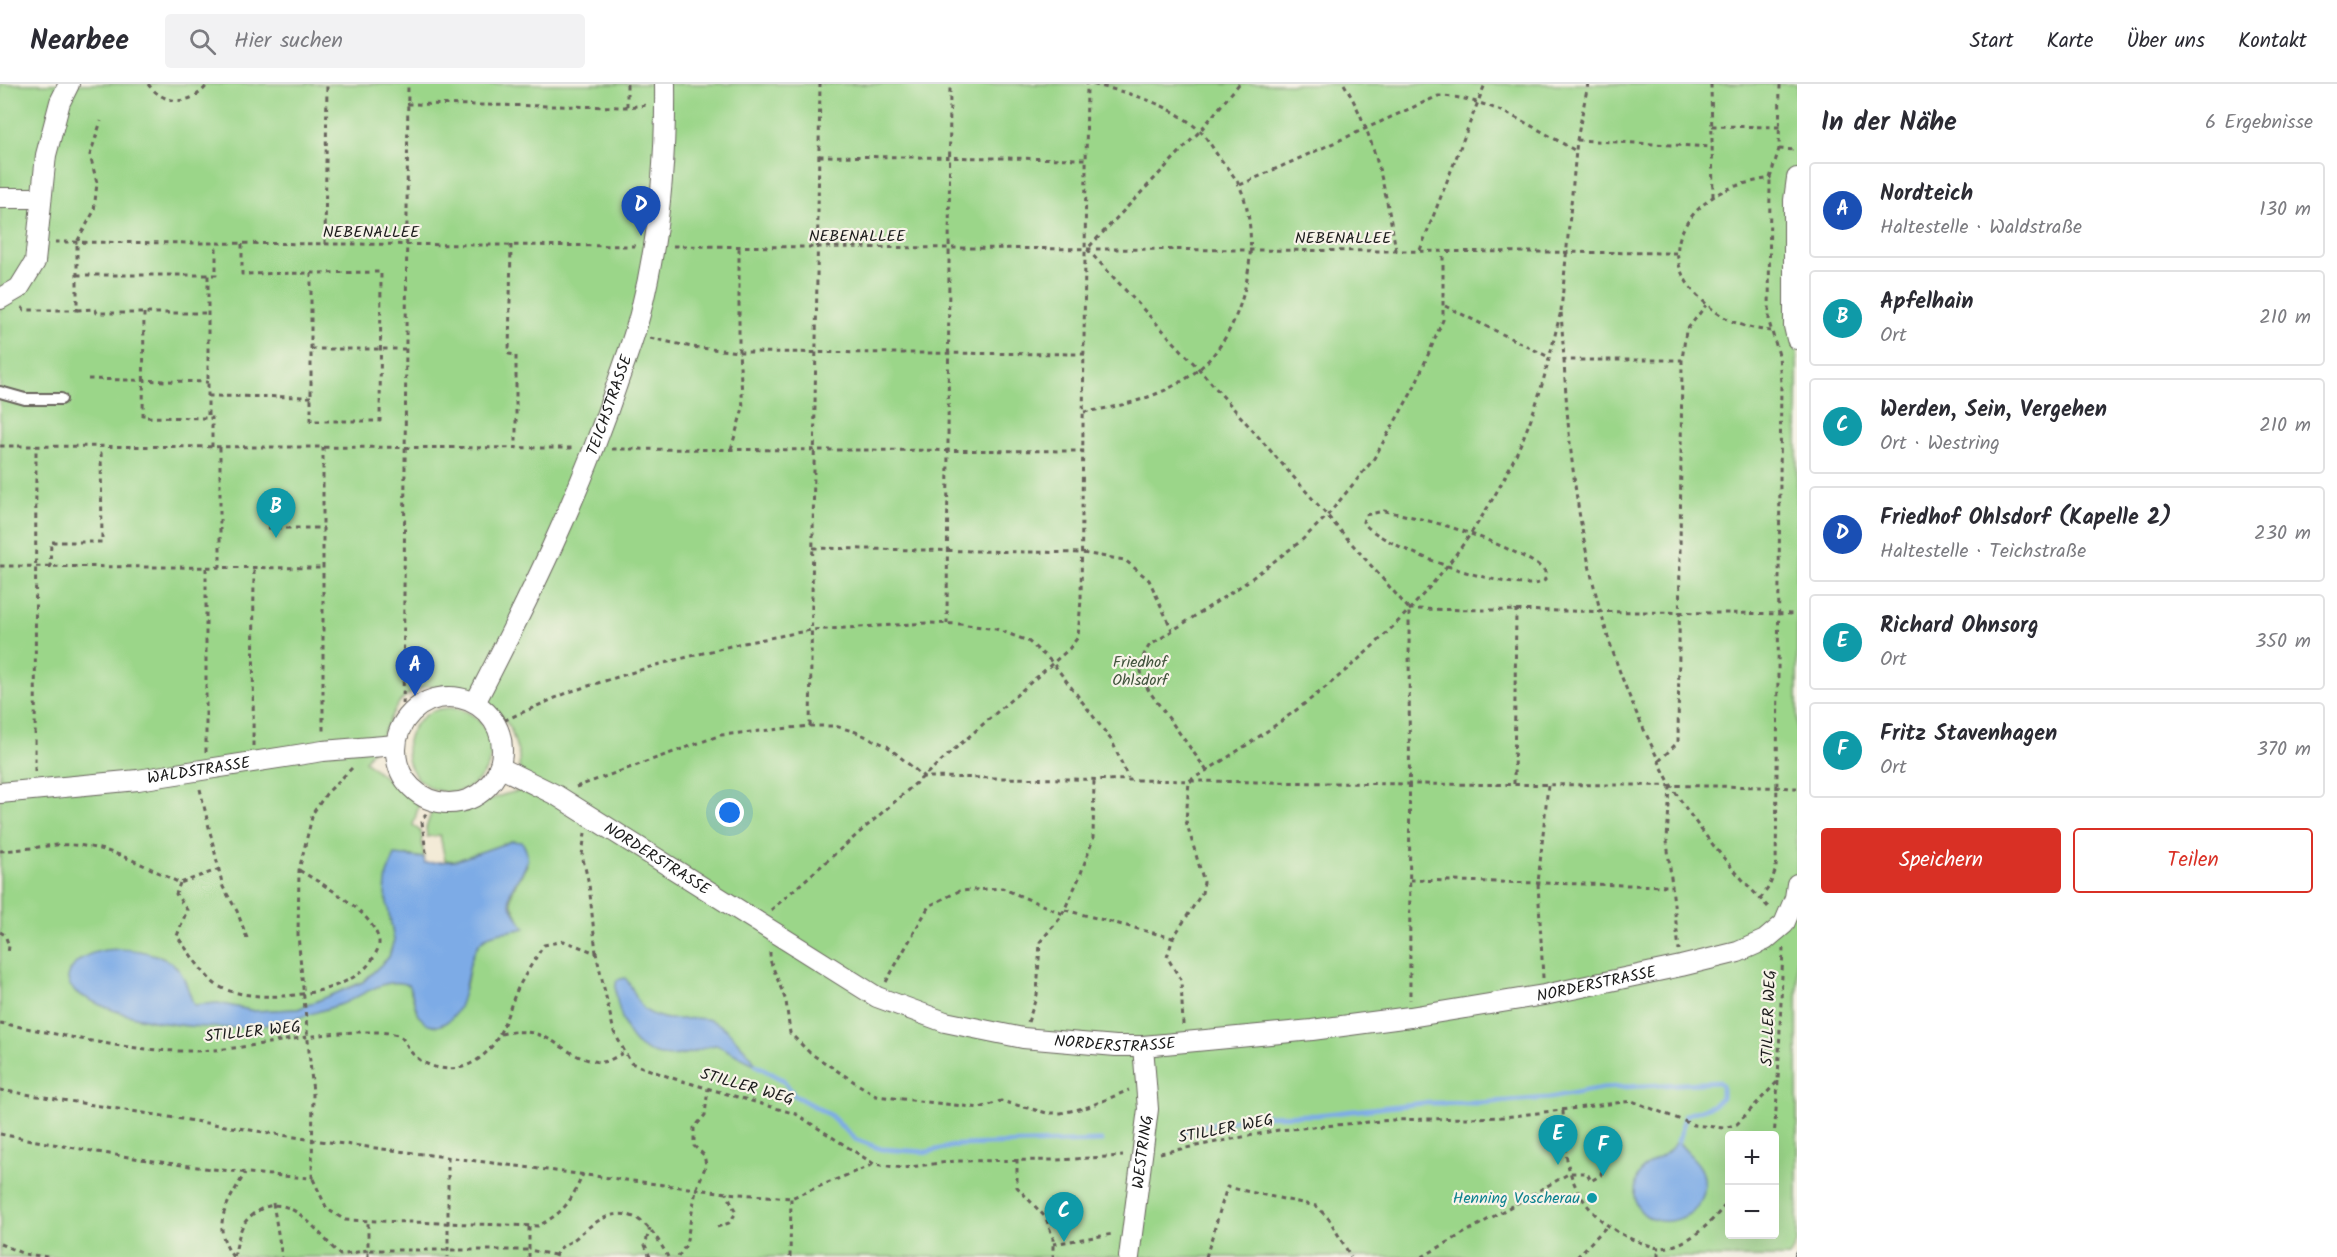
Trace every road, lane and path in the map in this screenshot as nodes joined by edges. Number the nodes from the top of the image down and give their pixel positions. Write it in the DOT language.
graph roads {
  1 [pos="69,84"];
  2 [pos="148,84"];
  3 [pos="208,84"];
  4 [pos="327,84"];
  5 [pos="408,84"];
  6 [pos="627,84"];
  7 [pos="820,84"];
  8 [pos="950,84"];
  9 [pos="1087,84"];
  10 [pos="1092,84"];
  11 [pos="1239,84"];
  12 [pos="1344,84"];
  13 [pos="1485,84"];
  14 [pos="1588,84"];
  15 [pos="1712,84"];
  16 [pos="1780,84"];
  17 [pos="665,93"];
  18 [pos="407,104"];
  19 [pos="1478,104"];
  20 [pos="627,107"];
  21 [pos="101,121"];
  22 [pos="1712,126"];
  23 [pos="1780,127"];
  24 [pos="1367,128"];
  25 [pos="1200,131"];
  26 [pos="1577,140"];
  27 [pos="1712,147"];
  28 [pos="1779,149"];
  29 [pos="1797,150"];
  30 [pos="1576,151"];
  31 [pos="819,156"];
  32 [pos="950,158"];
  33 [pos="1086,159"];
  34 [pos="1770,178"];
  35 [pos="1797,178"];
  36 [pos="1239,185"];
  37 [pos="1713,196"];
  38 [pos="0,198"];
  39 [pos="40,198"];
  40 [pos="77,242"];
  41 [pos="38,243"];
  42 [pos="216,244"];
  43 [pos="242,244"];
  44 [pos="325,244"];
  45 [pos="405,244"];
  46 [pos="511,245"];
  47 [pos="653,246"];
  48 [pos="739,247"];
  49 [pos="817,248"];
  50 [pos="950,248"];
  51 [pos="1087,249"];
  52 [pos="1250,250"];
  53 [pos="1420,250"];
  54 [pos="1397,251"];
  55 [pos="1443,252"];
  56 [pos="1676,253"];
  57 [pos="1567,254"];
  58 [pos="311,273"];
  59 [pos="77,275"];
  60 [pos="208,275"];
  61 [pos="5,297"];
  62 [pos="1706,305"];
  63 [pos="1445,306"];
  64 [pos="77,310"];
  65 [pos="1561,312"];
  66 [pos="144,313"];
  67 [pos="208,313"];
  68 [pos="1771,331"];
  69 [pos="634,334"];
  70 [pos="1797,339"];
  71 [pos="311,349"];
  72 [pos="380,349"];
  73 [pos="405,349"];
  74 [pos="816,350"];
  75 [pos="739,352"];
  76 [pos="949,352"];
  77 [pos="1085,354"];
  78 [pos="1549,357"];
  79 [pos="1564,360"];
  80 [pos="1682,360"];
  81 [pos="1199,369"];
  82 [pos="88,379"];
  83 [pos="143,380"];
  84 [pos="208,382"];
  85 [pos="0,392"];
  86 [pos="208,396"];
  87 [pos="311,397"];
  88 [pos="61,399"];
  89 [pos="1084,412"];
  90 [pos="208,417"];
  91 [pos="0,446"];
  92 [pos="36,446"];
  93 [pos="101,446"];
  94 [pos="212,447"];
  95 [pos="220,447"];
  96 [pos="323,447"];
  97 [pos="405,448"];
  98 [pos="516,448"];
  99 [pos="595,448"];
  100 [pos="731,449"];
  101 [pos="814,450"];
  102 [pos="949,450"];
  103 [pos="1084,451"];
  104 [pos="1327,516"];
  105 [pos="268,528"];
  106 [pos="324,528"];
  107 [pos="1472,533"];
  108 [pos="813,548"];
  109 [pos="948,550"];
  110 [pos="1082,553"];
  111 [pos="1447,566"];
  112 [pos="0,567"];
  113 [pos="220,567"];
  114 [pos="254,567"];
  115 [pos="35,568"];
  116 [pos="50,568"];
  117 [pos="206,568"];
  118 [pos="324,568"];
  119 [pos="1409,609"];
  120 [pos="1516,610"];
  121 [pos="1680,612"];
  122 [pos="1600,613"];
  123 [pos="1778,614"];
  124 [pos="1797,614"];
  125 [pos="947,624"];
  126 [pos="811,630"];
  127 [pos="1172,630"];
  128 [pos="1052,662"];
  129 [pos="475,703"];
  130 [pos="403,722"];
  131 [pos="496,724"];
  132 [pos="810,726"];
  133 [pos="369,745"];
  134 [pos="396,745"];
  135 [pos="323,751"];
  136 [pos="1659,761"];
  137 [pos="253,763"];
  138 [pos="499,768"];
  139 [pos="1206,771"];
  140 [pos="202,772"];
  141 [pos="924,777"];
  142 [pos="1128,778"];
  143 [pos="1094,779"];
  144 [pos="1189,781"];
  145 [pos="1410,784"];
  146 [pos="1514,784"];
  147 [pos="1670,784"];
  148 [pos="1548,785"];
  149 [pos="1775,788"];
  150 [pos="1797,788"];
  151 [pos="35,791"];
  152 [pos="0,793"];
  153 [pos="556,795"];
  154 [pos="432,801"];
  155 [pos="589,817"];
  156 [pos="0,851"];
  157 [pos="426,853"];
  158 [pos="220,869"];
  159 [pos="299,870"];
  160 [pos="1410,880"];
  161 [pos="180,883"];
  162 [pos="1538,883"];
  163 [pos="1797,884"];
  164 [pos="1670,886"];
  165 [pos="1760,899"];
  166 [pos="1063,912"];
  167 [pos="1791,922"];
  168 [pos="763,925"];
  169 [pos="0,932"];
  170 [pos="1173,938"];
  171 [pos="248,941"];
  172 [pos="596,952"];
  173 [pos="8,954"];
  174 [pos="1681,966"];
  175 [pos="303,993"];
  176 [pos="1544,995"];
  177 [pos="877,997"];
  178 [pos="1410,1017"];
  179 [pos="0,1023"];
  180 [pos="501,1034"];
  181 [pos="308,1038"];
  182 [pos="1023,1038"];
  183 [pos="1184,1042"];
  184 [pos="1143,1046"];
  185 [pos="623,1053"];
  186 [pos="1778,1081"];
  187 [pos="1147,1085"];
  188 [pos="708,1088"];
  189 [pos="0,1090"];
  190 [pos="1563,1111"];
  191 [pos="1775,1131"];
  192 [pos="0,1134"];
  193 [pos="313,1140"];
  194 [pos="1143,1156"];
  195 [pos="448,1157"];
  196 [pos="1017,1159"];
  197 [pos="874,1164"];
  198 [pos="1602,1166"];
  199 [pos="245,1173"];
  200 [pos="1570,1173"];
  201 [pos="583,1174"];
  202 [pos="312,1178"];
  203 [pos="696,1190"];
  204 [pos="727,1193"];
  205 [pos="791,1198"];
  206 [pos="273,1203"];
  207 [pos="1725,1205"];
  208 [pos="368,1221"];
  209 [pos="447,1224"];
  210 [pos="529,1226"];
  211 [pos="1607,1226"];
  212 [pos="651,1227"];
  213 [pos="717,1227"];
  214 [pos="1132,1231"];
  215 [pos="0,1244"];
  216 [pos="1053,1244"];
  217 [pos="1658,1248"];
  218 [pos="448,1250"];
  219 [pos="529,1250"];
  220 [pos="368,1251"];
  221 [pos="340,1256"];
  222 [pos="555,1256"];
  223 [pos="48,1257"];
  224 [pos="234,1257"];
  225 [pos="282,1257"];
  226 [pos="368,1257"];
  227 [pos="448,1257"];
  228 [pos="529,1257"];
  229 [pos="650,1257"];
  230 [pos="668,1257"];
  231 [pos="678,1257"];
  232 [pos="790,1257"];
  233 [pos="1053,1257"];
  234 [pos="1129,1257"];
  235 [pos="1206,1257"];
  236 [pos="1351,1257"];
  237 [pos="1422,1257"];
  238 [pos="1577,1257"];
  239 [pos="1658,1257"];
  1 -- 39 [label="street"];
  2 -- 3 [label="path"];
  4 -- 44 [label="path"];
  5 -- 18 [label="path"];
  6 -- 20 [label="path"];
  7 -- 31 [label="path"];
  8 -- 32 [label="path"];
  9 -- 33 [label="path"];
  10 -- 25 [label="path"];
  11 -- 25 [label="path"];
  12 -- 24 [label="path"];
  13 -- 19 [label="path"];
  14 -- 26 [label="path"];
  15 -- 22 [label="path"];
  16 -- 23 [label="path"];
  17 -- 20 [label="path"];
  17 -- 47 [label="street, TEICHSTRASSE"];
  18 -- 20 [label="path"];
  18 -- 45 [label="path"];
  19 -- 24 [label="path"];
  19 -- 30 [label="path"];
  19 -- 53 [label="path"];
  21 -- 40 [label="path"];
  22 -- 23 [label="path"];
  22 -- 27 [label="path"];
  23 -- 28 [label="path"];
  24 -- 36 [label="path"];
  24 -- 54 [label="path"];
  25 -- 36 [label="path"];
  25 -- 51 [label="path"];
  26 -- 27 [label="path"];
  26 -- 30 [label="path"];
  27 -- 37 [label="path"];
  28 -- 29 [label="path"];
  28 -- 34 [label="path"];
  30 -- 57 [label="path"];
  31 -- 32 [label="path"];
  31 -- 49 [label="path"];
  32 -- 33 [label="path"];
  32 -- 50 [label="path"];
  33 -- 51 [label="path"];
  34 -- 37 [label="path"];
  34 -- 68 [label="path"];
  35 -- 70 [label="street"];
  36 -- 52 [label="path"];
  37 -- 56 [label="path"];
  38 -- 39 [label="street"];
  39 -- 41 [label="street"];
  40 -- 41 [label="path, NEBENALLEE"];
  40 -- 42 [label="path, NEBENALLEE"];
  40 -- 59 [label="path"];
  41 -- 61 [label="street"];
  42 -- 43 [label="path, NEBENALLEE"];
  42 -- 60 [label="path"];
  43 -- 44 [label="path, NEBENALLEE"];
  43 -- 58 [label="path"];
  44 -- 45 [label="path, NEBENALLEE"];
  45 -- 46 [label="path, NEBENALLEE"];
  45 -- 73 [label="path"];
  46 -- 47 [label="path, NEBENALLEE"];
  46 -- 98 [label="path"];
  47 -- 48 [label="path, NEBENALLEE"];
  47 -- 69 [label="street, TEICHSTRASSE"];
  48 -- 49 [label="path, NEBENALLEE"];
  48 -- 75 [label="path"];
  49 -- 50 [label="path, NEBENALLEE"];
  49 -- 74 [label="path"];
  50 -- 51 [label="path, NEBENALLEE"];
  50 -- 76 [label="path"];
  51 -- 52 [label="path, NEBENALLEE"];
  51 -- 77 [label="path"];
  51 -- 81 [label="path"];
  52 -- 54 [label="path, NEBENALLEE"];
  52 -- 81 [label="path"];
  53 -- 54 [label="path, NEBENALLEE"];
  53 -- 55 [label="path, NEBENALLEE"];
  55 -- 57 [label="path, NEBENALLEE"];
  55 -- 63 [label="path"];
  56 -- 57 [label="path, NEBENALLEE"];
  56 -- 62 [label="path"];
  57 -- 65 [label="path"];
  58 -- 71 [label="path"];
  58 -- 72 [label="path"];
  59 -- 60 [label="path"];
  59 -- 64 [label="path"];
  60 -- 67 [label="path"];
  61 -- 64 [label="path"];
  62 -- 68 [label="path"];
  62 -- 80 [label="path"];
  63 -- 78 [label="path"];
  63 -- 104 [label="path"];
  64 -- 66 [label="path"];
  65 -- 78 [label="path"];
  65 -- 79 [label="path"];
  66 -- 67 [label="path"];
  66 -- 83 [label="path"];
  67 -- 84 [label="path"];
  68 -- 123 [label="path"];
  69 -- 75 [label="path"];
  69 -- 99 [label="street, TEICHSTRASSE"];
  71 -- 72 [label="path"];
  71 -- 87 [label="path"];
  72 -- 73 [label="path"];
  72 -- 87 [label="path"];
  73 -- 97 [label="path"];
  74 -- 75 [label="path"];
  74 -- 76 [label="path"];
  74 -- 101 [label="path"];
  75 -- 100 [label="path"];
  76 -- 77 [label="path"];
  76 -- 102 [label="path"];
  77 -- 89 [label="path"];
  78 -- 107 [label="path"];
  79 -- 80 [label="path"];
  79 -- 122 [label="path"];
  80 -- 121 [label="path"];
  81 -- 89 [label="path"];
  81 -- 104 [label="path"];
  82 -- 83 [label="path"];
  83 -- 84 [label="path"];
  83 -- 90 [label="path"];
  84 -- 86 [label="path"];
  85 -- 88 [label="lane"];
  86 -- 87 [label="path"];
  86 -- 90 [label="path"];
  89 -- 103 [label="path"];
  90 -- 94 [label="path"];
  91 -- 92 [label="path"];
  92 -- 93 [label="path"];
  92 -- 115 [label="path"];
  93 -- 94 [label="path"];
  93 -- 116 [label="path"];
  94 -- 95 [label="path"];
  95 -- 96 [label="path"];
  95 -- 113 [label="path"];
  96 -- 97 [label="path"];
  96 -- 106 [label="path"];
  97 -- 98 [label="path"];
  97 -- 130 [label="path"];
  98 -- 99 [label="path"];
  99 -- 100 [label="path"];
  99 -- 129 [label="street, TEICHSTRASSE"];
  100 -- 101 [label="path"];
  101 -- 102 [label="path"];
  101 -- 108 [label="path"];
  102 -- 103 [label="path"];
  102 -- 109 [label="path"];
  103 -- 110 [label="path"];
  104 -- 119 [label="path"];
  104 -- 127 [label="path"];
  105 -- 106 [label="path"];
  106 -- 118 [label="path"];
  107 -- 111 [label="path"];
  107 -- 111 [label="path"];
  107 -- 111 [label="path"];
  108 -- 109 [label="path"];
  108 -- 126 [label="path"];
  109 -- 110 [label="path"];
  109 -- 125 [label="path"];
  110 -- 127 [label="path"];
  110 -- 128 [label="path"];
  111 -- 119 [label="path"];
  112 -- 115 [label="path"];
  113 -- 114 [label="path"];
  113 -- 117 [label="path"];
  114 -- 118 [label="path"];
  114 -- 137 [label="path"];
  115 -- 116 [label="path"];
  115 -- 151 [label="path"];
  116 -- 117 [label="path"];
  117 -- 140 [label="path"];
  118 -- 135 [label="path"];
  119 -- 120 [label="path"];
  119 -- 139 [label="path"];
  119 -- 145 [label="path"];
  120 -- 122 [label="path"];
  120 -- 146 [label="path"];
  121 -- 122 [label="path"];
  121 -- 123 [label="path"];
  121 -- 136 [label="path"];
  122 -- 136 [label="path"];
  123 -- 124 [label="path"];
  123 -- 149 [label="path"];
  125 -- 126 [label="path"];
  125 -- 128 [label="path"];
  126 -- 131 [label="path"];
  126 -- 132 [label="path"];
  127 -- 139 [label="path"];
  128 -- 141 [label="path"];
  128 -- 142 [label="path"];
  129 -- 130 [label="street"];
  129 -- 131 [label="street"];
  130 -- 134 [label="street"];
  131 -- 138 [label="street"];
  132 -- 141 [label="path"];
  132 -- 153 [label="path"];
  133 -- 134 [label="street, WALDSTRASSE"];
  133 -- 135 [label="street, WALDSTRASSE"];
  133 -- 159 [label="path"];
  134 -- 154 [label="street"];
  135 -- 137 [label="street, WALDSTRASSE"];
  136 -- 147 [label="path"];
  137 -- 140 [label="street, WALDSTRASSE"];
  138 -- 153 [label="street, NORDERSTRASSE"];
  138 -- 154 [label="street"];
  139 -- 144 [label="path"];
  140 -- 151 [label="street, WALDSTRASSE"];
  140 -- 158 [label="path"];
  141 -- 143 [label="path"];
  141 -- 168 [label="path"];
  142 -- 143 [label="path"];
  142 -- 144 [label="path"];
  143 -- 166 [label="path"];
  144 -- 145 [label="path"];
  144 -- 170 [label="path"];
  145 -- 146 [label="path"];
  145 -- 160 [label="path"];
  146 -- 148 [label="path"];
  147 -- 148 [label="path"];
  147 -- 149 [label="path"];
  147 -- 164 [label="path"];
  147 -- 165 [label="path"];
  148 -- 162 [label="path"];
  149 -- 150 [label="path"];
  149 -- 165 [label="path"];
  151 -- 152 [label="street, WALDSTRASSE"];
  153 -- 155 [label="street, NORDERSTRASSE"];
  154 -- 157 [label="path"];
  155 -- 168 [label="street, NORDERSTRASSE"];
  155 -- 172 [label="path"];
  156 -- 161 [label="path"];
  158 -- 161 [label="path"];
  158 -- 171 [label="path"];
  159 -- 175 [label="path"];
  159 -- 175 [label="path"];
  160 -- 162 [label="path"];
  160 -- 178 [label="path"];
  161 -- 175 [label="path"];
  162 -- 164 [label="path"];
  162 -- 176 [label="path"];
  163 -- 167 [label="street"];
  164 -- 174 [label="path"];
  165 -- 167 [label="path"];
  166 -- 170 [label="path"];
  166 -- 177 [label="path"];
  166 -- 182 [label="path"];
  167 -- 174 [label="street, NORDERSTRASSE"];
  167 -- 186 [label="path, STILLER WEG"];
  168 -- 177 [label="street, NORDERSTRASSE"];
  168 -- 187 [label="path"];
  169 -- 173 [label="path"];
  170 -- 183 [label="path"];
  172 -- 180 [label="path, STILLER WEG"];
  172 -- 185 [label="path"];
  174 -- 176 [label="street, NORDERSTRASSE"];
  175 -- 181 [label="path"];
  176 -- 178 [label="street, NORDERSTRASSE"];
  177 -- 182 [label="street, NORDERSTRASSE"];
  178 -- 183 [label="street, NORDERSTRASSE"];
  179 -- 181 [label="path, STILLER WEG"];
  180 -- 181 [label="path, STILLER WEG"];
  180 -- 185 [label="path"];
  181 -- 193 [label="path"];
  182 -- 184 [label="street, NORDERSTRASSE"];
  183 -- 184 [label="street, NORDERSTRASSE"];
  184 -- 187 [label="street, WESTRING"];
  185 -- 188 [label="path, STILLER WEG"];
  186 -- 190 [label="path, STILLER WEG"];
  186 -- 191 [label="path"];
  187 -- 194 [label="street, WESTRING"];
  188 -- 197 [label="path, STILLER WEG"];
  188 -- 203 [label="path"];
  189 -- 193 [label="path"];
  190 -- 194 [label="path, STILLER WEG"];
  190 -- 200 [label="path"];
  192 -- 199 [label="path"];
  193 -- 195 [label="path"];
  193 -- 202 [label="path"];
  194 -- 196 [label="path, STILLER WEG"];
  194 -- 214 [label="street, WESTRING"];
  195 -- 201 [label="path"];
  195 -- 209 [label="path"];
  196 -- 197 [label="path, STILLER WEG"];
  196 -- 216 [label="path"];
  197 -- 205 [label="path"];
  198 -- 200 [label="path"];
  199 -- 202 [label="path"];
  199 -- 224 [label="path"];
  200 -- 211 [label="path"];
  200 -- 237 [label="path"];
  201 -- 203 [label="path"];
  201 -- 210 [label="path"];
  202 -- 208 [label="path"];
  203 -- 204 [label="path"];
  203 -- 231 [label="path"];
  204 -- 205 [label="path"];
  204 -- 213 [label="path"];
  205 -- 232 [label="path"];
  206 -- 221 [label="path"];
  206 -- 224 [label="path"];
  206 -- 225 [label="path"];
  207 -- 217 [label="path"];
  208 -- 209 [label="path"];
  208 -- 220 [label="path"];
  209 -- 210 [label="path"];
  209 -- 218 [label="path"];
  210 -- 219 [label="path"];
  211 -- 217 [label="path"];
  211 -- 238 [label="path"];
  212 -- 222 [label="path"];
  212 -- 229 [label="path"];
  212 -- 230 [label="path"];
  214 -- 216 [label="path"];
  214 -- 234 [label="street, WESTRING"];
  215 -- 223 [label="path"];
  216 -- 233 [label="path"];
  217 -- 239 [label="path"];
  218 -- 219 [label="path"];
  218 -- 220 [label="path"];
  218 -- 227 [label="path"];
  219 -- 222 [label="path"];
  219 -- 228 [label="path"];
  220 -- 221 [label="path"];
  220 -- 226 [label="path"];
  235 -- 236 [label="path"];
}
